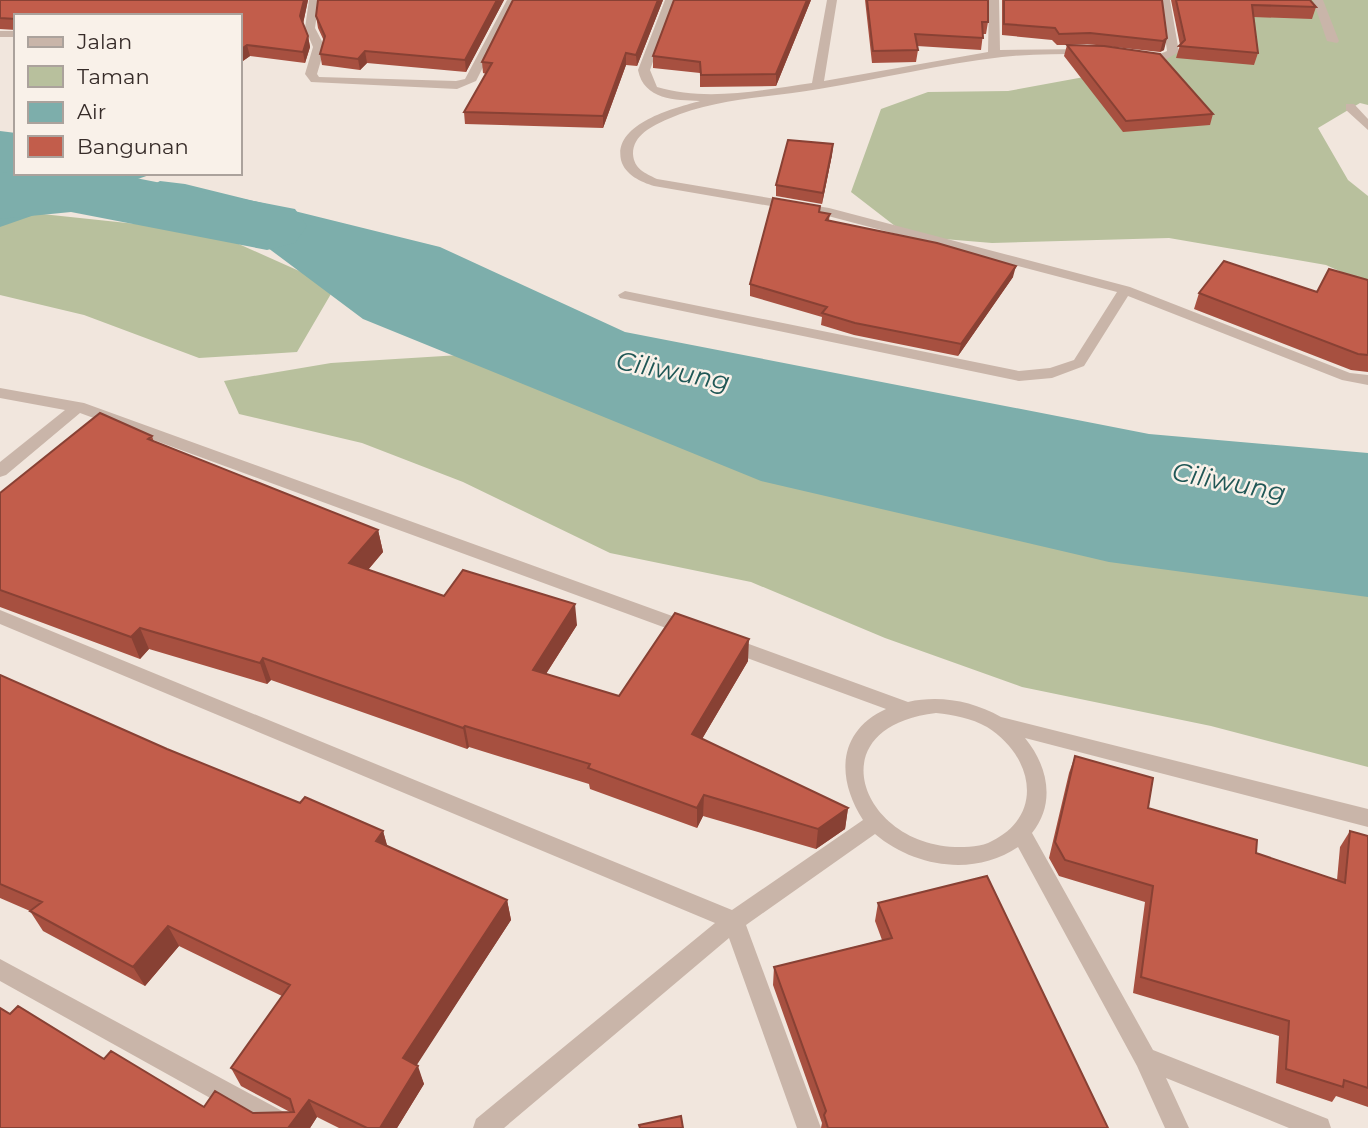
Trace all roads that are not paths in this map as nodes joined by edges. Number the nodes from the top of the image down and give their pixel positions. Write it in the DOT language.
graph roads {
  1 [pos="314,0"];
  2 [pos="512,0"];
  3 [pos="670,0"];
  4 [pos="832,0"];
  5 [pos="994,0"];
  6 [pos="1165,0"];
  7 [pos="1318,0"];
  8 [pos="1333,41"];
  9 [pos="1099,51"];
  10 [pos="994,54"];
  11 [pos="1131,55"];
  12 [pos="818,85"];
  13 [pos="730,96"];
  14 [pos="1350,107"];
  15 [pos="1368,126"];
  16 [pos="1125,290"];
  17 [pos="625,295"];
  18 [pos="1368,380"];
  19 [pos="0,393"];
  20 [pos="78,407"];
  21 [pos="0,471"];
  22 [pos="0,617"];
  23 [pos="907,709"];
  24 [pos="995,722"];
  25 [pos="1368,818"];
  26 [pos="875,823"];
  27 [pos="1021,833"];
  28 [pos="734,921"];
  29 [pos="0,969"];
  30 [pos="1145,1058"];
  31 [pos="288,1128"];
  32 [pos="485,1128"];
  33 [pos="809,1128"];
  34 [pos="1177,1128"];
  35 [pos="1319,1128"];
  1 -- 2 [label="street"];
  3 -- 13 [label="street"];
  4 -- 12 [label="street"];
  5 -- 10 [label="street"];
  6 -- 11 [label="street"];
  7 -- 8 [label="street"];
  9 -- 10 [label="street"];
  10 -- 12 [label="street"];
  12 -- 13 [label="street"];
  13 -- 16 [label="street"];
  14 -- 15 [label="street"];
  16 -- 17 [label="street"];
  16 -- 18 [label="street"];
  19 -- 20 [label="street"];
  20 -- 21 [label="street"];
  20 -- 23 [label="street"];
  22 -- 28 [label="street"];
  23 -- 24 [label="street"];
  23 -- 26 [label="street"];
  24 -- 25 [label="street"];
  24 -- 27 [label="street"];
  26 -- 27 [label="street"];
  26 -- 28 [label="street"];
  27 -- 30 [label="street"];
  28 -- 32 [label="street"];
  28 -- 33 [label="street"];
  29 -- 31 [label="street"];
  30 -- 34 [label="street"];
  30 -- 35 [label="street"];
}
